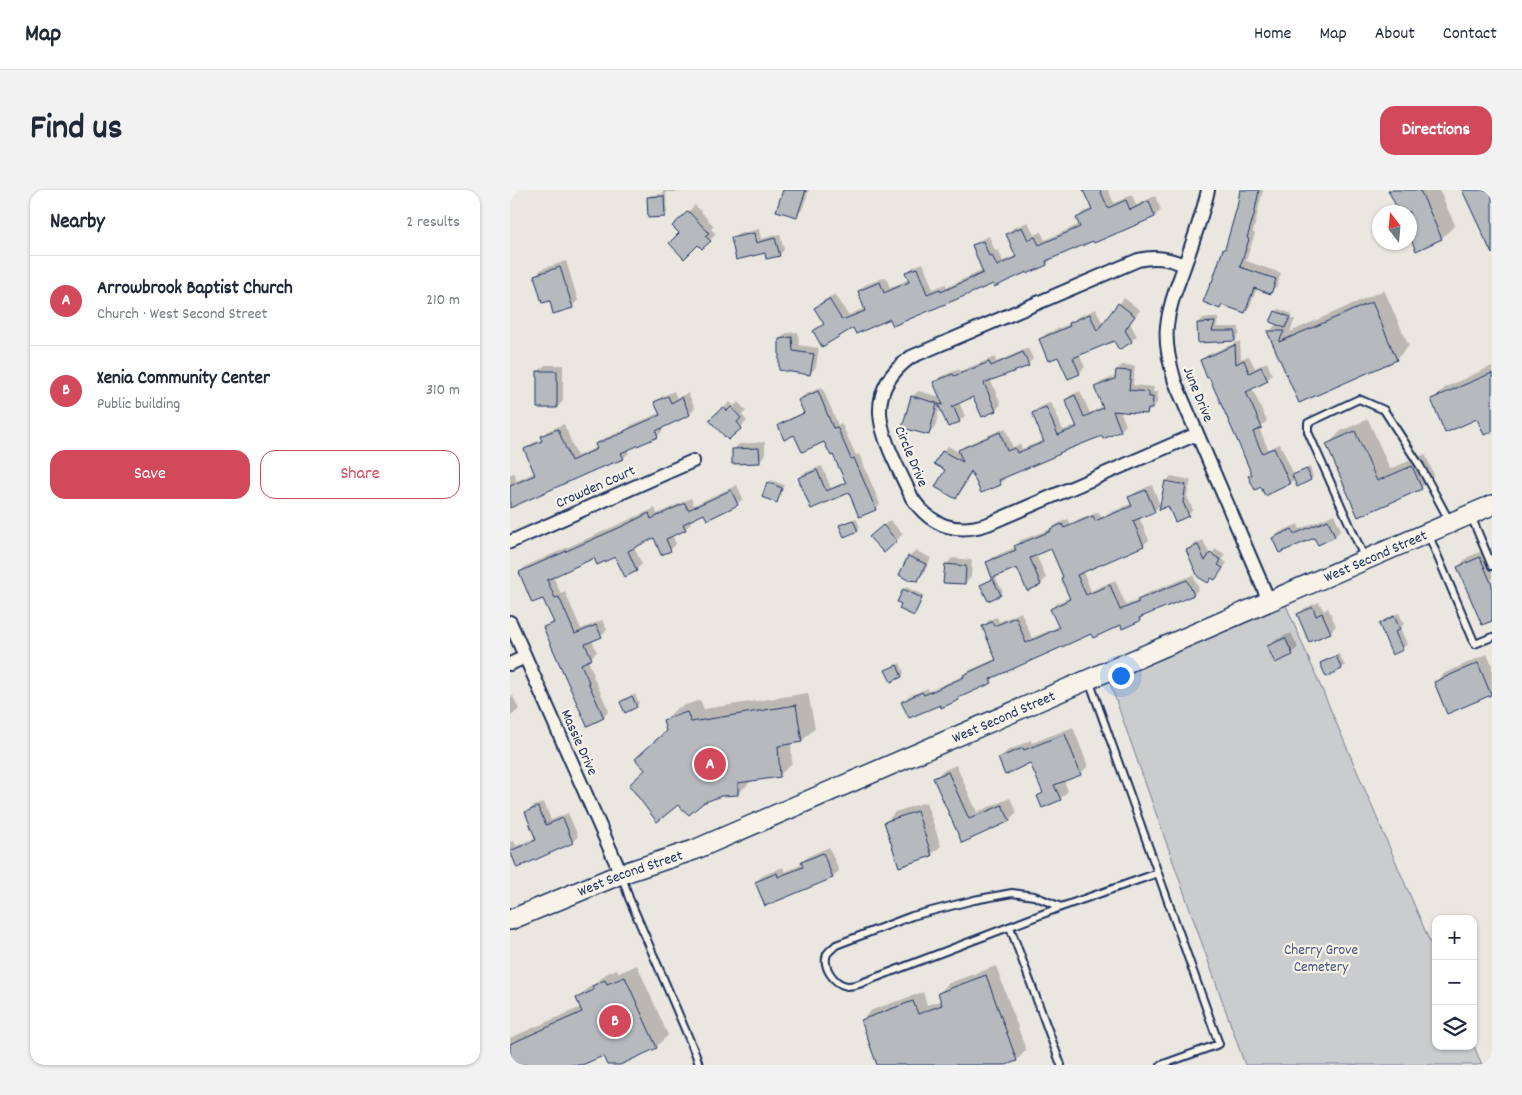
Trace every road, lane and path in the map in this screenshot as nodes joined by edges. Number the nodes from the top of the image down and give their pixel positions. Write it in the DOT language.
graph roads {
  1 [pos="1208,190"];
  2 [pos="1184,265"];
  3 [pos="1197,434"];
  4 [pos="693,461"];
  5 [pos="1492,505"];
  6 [pos="1470,514"];
  7 [pos="1450,523"];
  8 [pos="1428,533"];
  9 [pos="510,542"];
  10 [pos="1366,560"];
  11 [pos="1492,566"];
  12 [pos="1269,601"];
  13 [pos="510,622"];
  14 [pos="1492,637"];
  15 [pos="525,658"];
  16 [pos="510,664"];
  17 [pos="1089,679"];
  18 [pos="1158,873"];
  19 [pos="621,874"];
  20 [pos="1061,907"];
  21 [pos="510,920"];
  22 [pos="1010,927"];
  23 [pos="697,1064"];
  24 [pos="1061,1065"];
  25 [pos="1161,1065"];
  1 -- 2 [label="street, June Drive"];
  2 -- 3 [label="street, June Drive"];
  2 -- 3 [label="street, Circle Drive"];
  3 -- 12 [label="street, June Drive"];
  4 -- 9 [label="street, Crowden Court"];
  5 -- 6 [label="main road, West Second Street"];
  6 -- 7 [label="main road, West Second Street"];
  6 -- 11 [label="lane"];
  7 -- 8 [label="main road, West Second Street"];
  7 -- 10 [label="lane"];
  8 -- 10 [label="main road, West Second Street"];
  8 -- 14 [label="lane"];
  10 -- 12 [label="main road, West Second Street"];
  12 -- 17 [label="main road, West Second Street"];
  13 -- 15 [label="street, Massie Drive"];
  15 -- 16 [label="street"];
  15 -- 19 [label="street, Massie Drive"];
  17 -- 18 [label="lane"];
  17 -- 19 [label="main road, West Second Street"];
  18 -- 20 [label="lane"];
  18 -- 25 [label="lane"];
  19 -- 21 [label="main road, West Second Street"];
  19 -- 23 [label="lane"];
  20 -- 22 [label="lane"];
  20 -- 22 [label="lane"];
  22 -- 24 [label="lane"];
}
